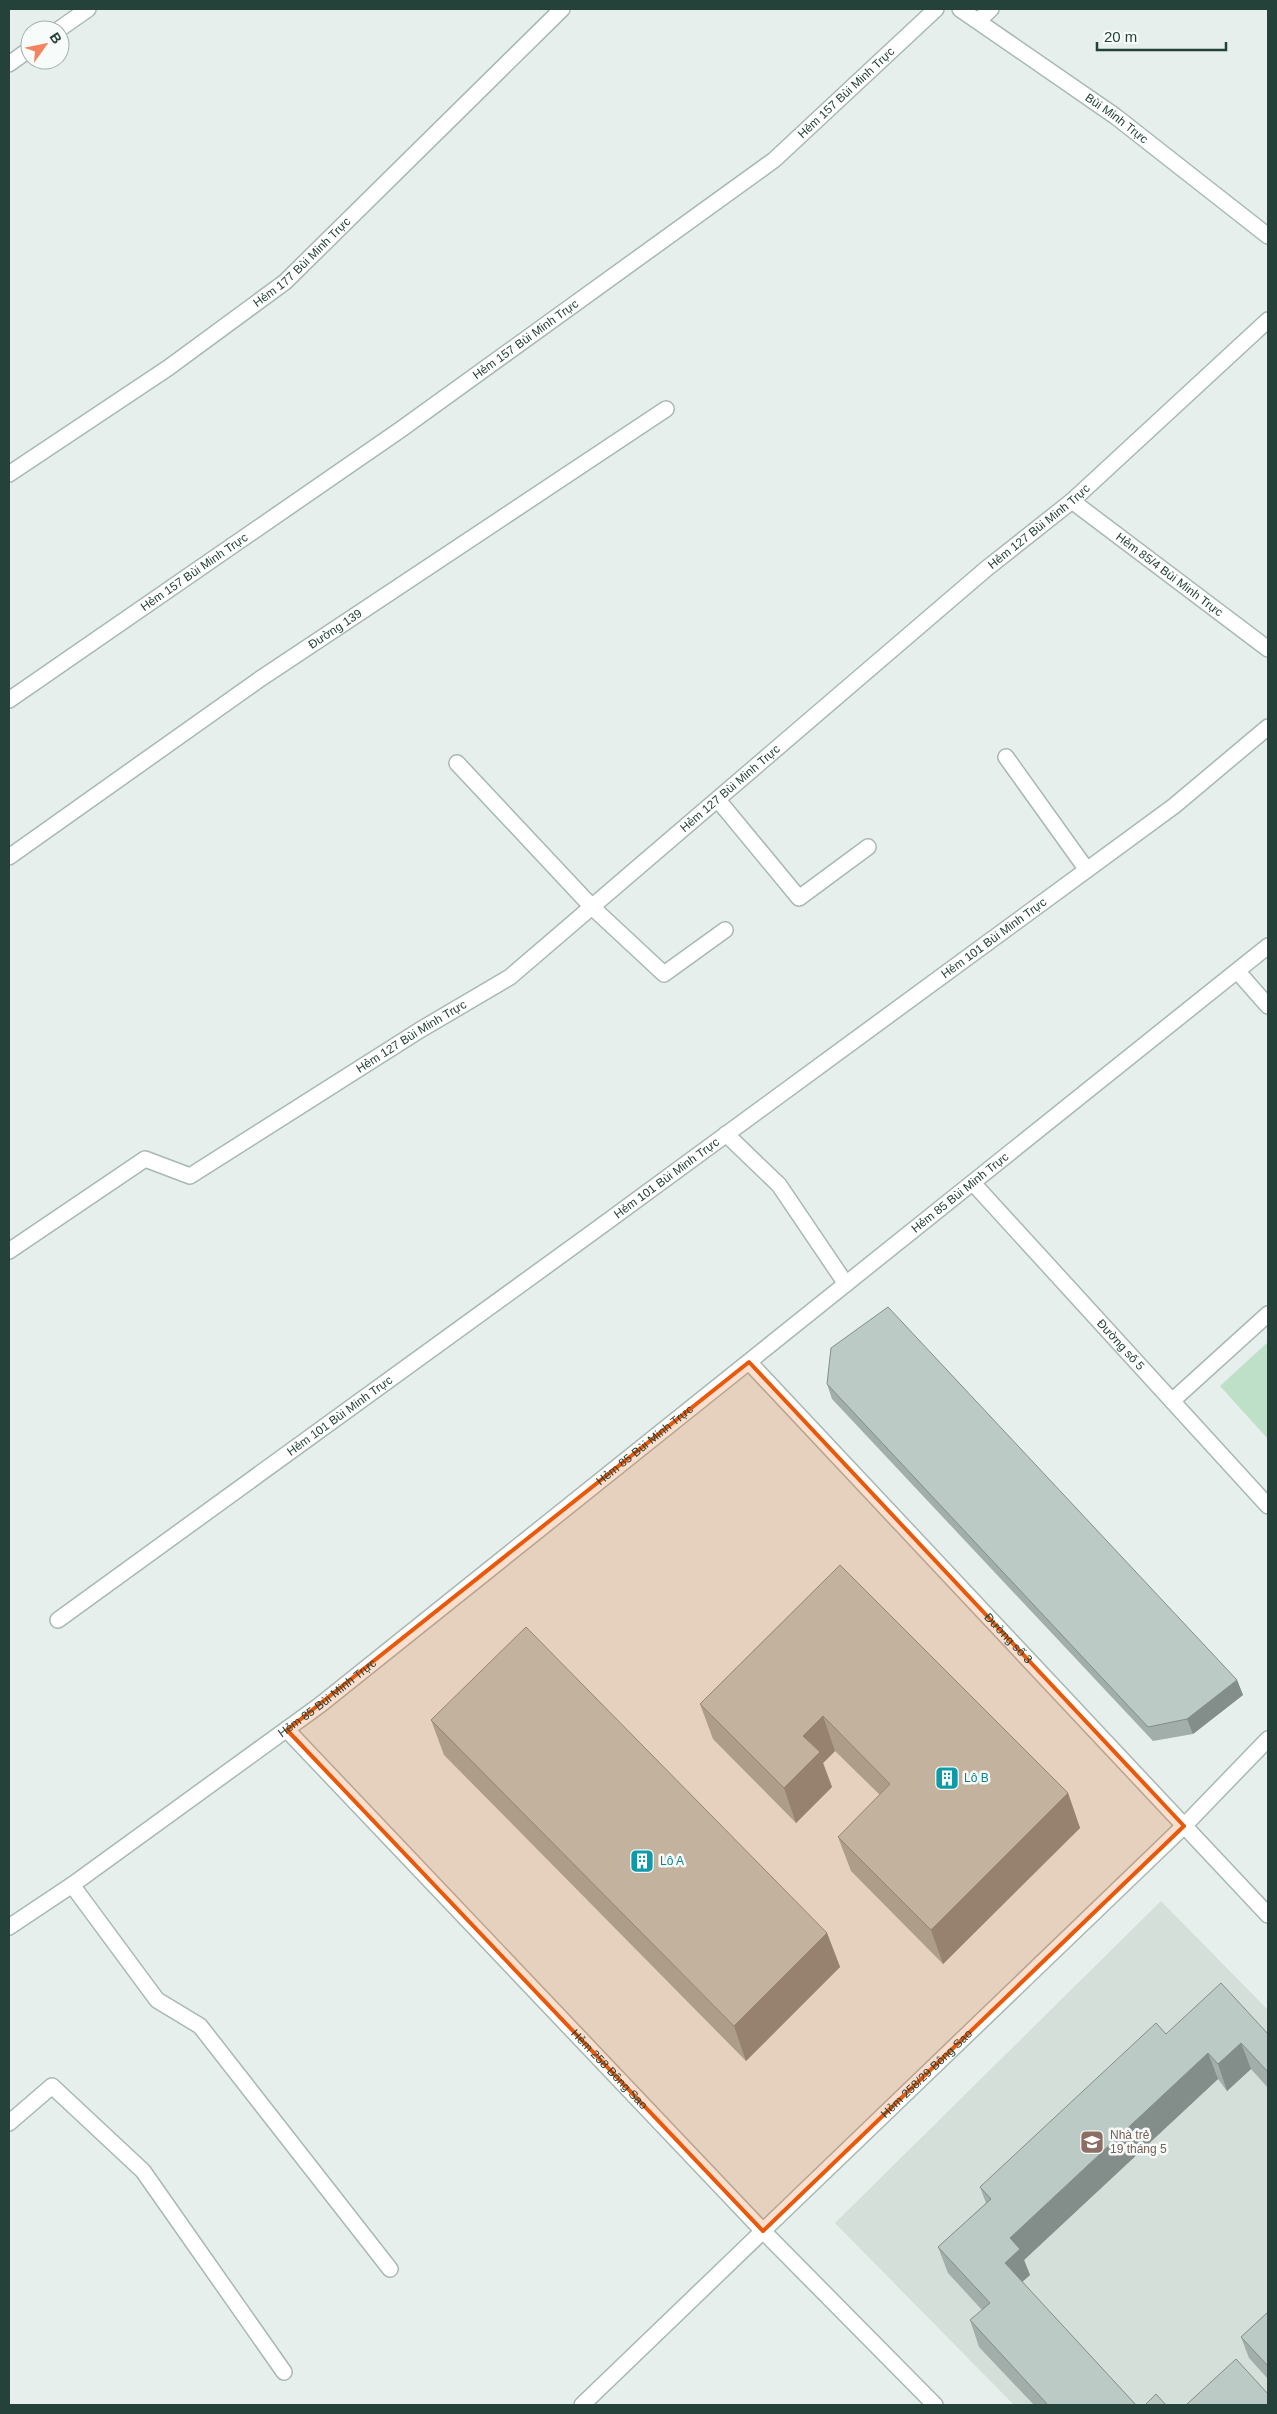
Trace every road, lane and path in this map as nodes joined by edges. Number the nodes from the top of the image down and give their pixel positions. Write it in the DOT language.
graph roads {
  1 [pos="88,9"];
  2 [pos="562,9"];
  3 [pos="936,9"];
  4 [pos="960,9"];
  5 [pos="991,9"];
  6 [pos="978,21"];
  7 [pos="70,22"];
  8 [pos="20,56"];
  9 [pos="9,64"];
  10 [pos="1268,236"];
  11 [pos="1268,320"];
  12 [pos="666,409"];
  13 [pos="9,474"];
  14 [pos="1072,501"];
  15 [pos="1268,649"];
  16 [pos="9,700"];
  17 [pos="1268,727"];
  18 [pos="1006,757"];
  19 [pos="457,763"];
  20 [pos="718,800"];
  21 [pos="868,847"];
  22 [pos="9,857"];
  23 [pos="1087,870"];
  24 [pos="592,907"];
  25 [pos="725,930"];
  26 [pos="1268,946"];
  27 [pos="1238,972"];
  28 [pos="1268,1006"];
  29 [pos="726,1134"];
  30 [pos="973,1183"];
  31 [pos="9,1251"];
  32 [pos="846,1284"];
  33 [pos="1268,1314"];
  34 [pos="749,1362"];
  35 [pos="1172,1401"];
  36 [pos="1268,1506"];
  37 [pos="58,1620"];
  38 [pos="286,1730"];
  39 [pos="1268,1739"];
  40 [pos="1184,1826"];
  41 [pos="72,1885"];
  42 [pos="1268,1915"];
  43 [pos="9,1927"];
  44 [pos="9,2123"];
  45 [pos="763,2231"];
  46 [pos="390,2269"];
  47 [pos="284,2372"];
  48 [pos="582,2405"];
  49 [pos="935,2405"];
  1 -- 7 [label="street"];
  2 -- 13 [label="street, Hẻm 177 Bùi Minh Trực"];
  3 -- 16 [label="street, Hẻm 157 Bùi Minh Trực"];
  4 -- 6 [label="street, Bùi Minh Trực"];
  5 -- 6 [label="street"];
  6 -- 10 [label="street, Bùi Minh Trực"];
  8 -- 9 [label="street"];
  11 -- 14 [label="street, Hẻm 127 Bùi Minh Trực"];
  12 -- 22 [label="street, Đường 139"];
  14 -- 15 [label="street, Hẻm 85/4 Bùi Minh Trực"];
  14 -- 20 [label="street, Hẻm 127 Bùi Minh Trực"];
  17 -- 23 [label="street, Hẻm 101 Bùi Minh Trực"];
  18 -- 23 [label="street"];
  19 -- 24 [label="street"];
  20 -- 21 [label="street"];
  20 -- 24 [label="street, Hẻm 127 Bùi Minh Trực"];
  23 -- 29 [label="street, Hẻm 101 Bùi Minh Trực"];
  24 -- 25 [label="street"];
  24 -- 31 [label="street, Hẻm 127 Bùi Minh Trực"];
  26 -- 27 [label="street, Hẻm 85 Bùi Minh Trực"];
  27 -- 28 [label="street"];
  27 -- 30 [label="street, Hẻm 85 Bùi Minh Trực"];
  29 -- 32 [label="street"];
  29 -- 37 [label="street, Hẻm 101 Bùi Minh Trực"];
  30 -- 32 [label="street, Hẻm 85 Bùi Minh Trực"];
  30 -- 35 [label="street, Đường số 5"];
  32 -- 34 [label="street, Hẻm 85 Bùi Minh Trực"];
  33 -- 35 [label="street"];
  34 -- 38 [label="street, Hẻm 85 Bùi Minh Trực"];
  34 -- 40 [label="street, Đường số 3"];
  35 -- 36 [label="street, Đường số 5"];
  38 -- 41 [label="street, Hẻm 85 Bùi Minh Trực"];
  38 -- 45 [label="street, Hẻm 258 Bông Sao"];
  39 -- 40 [label="street, Hẻm 258/29 Bông Sao"];
  40 -- 42 [label="street, Đường số 3"];
  40 -- 45 [label="street, Hẻm 258/29 Bông Sao"];
  41 -- 43 [label="street, Hẻm 85 Bùi Minh Trực"];
  41 -- 46 [label="street"];
  44 -- 47 [label="street"];
  45 -- 48 [label="street, Hẻm 258/29 Bông Sao"];
  45 -- 49 [label="street, Hẻm 258 Bông Sao"];
}
